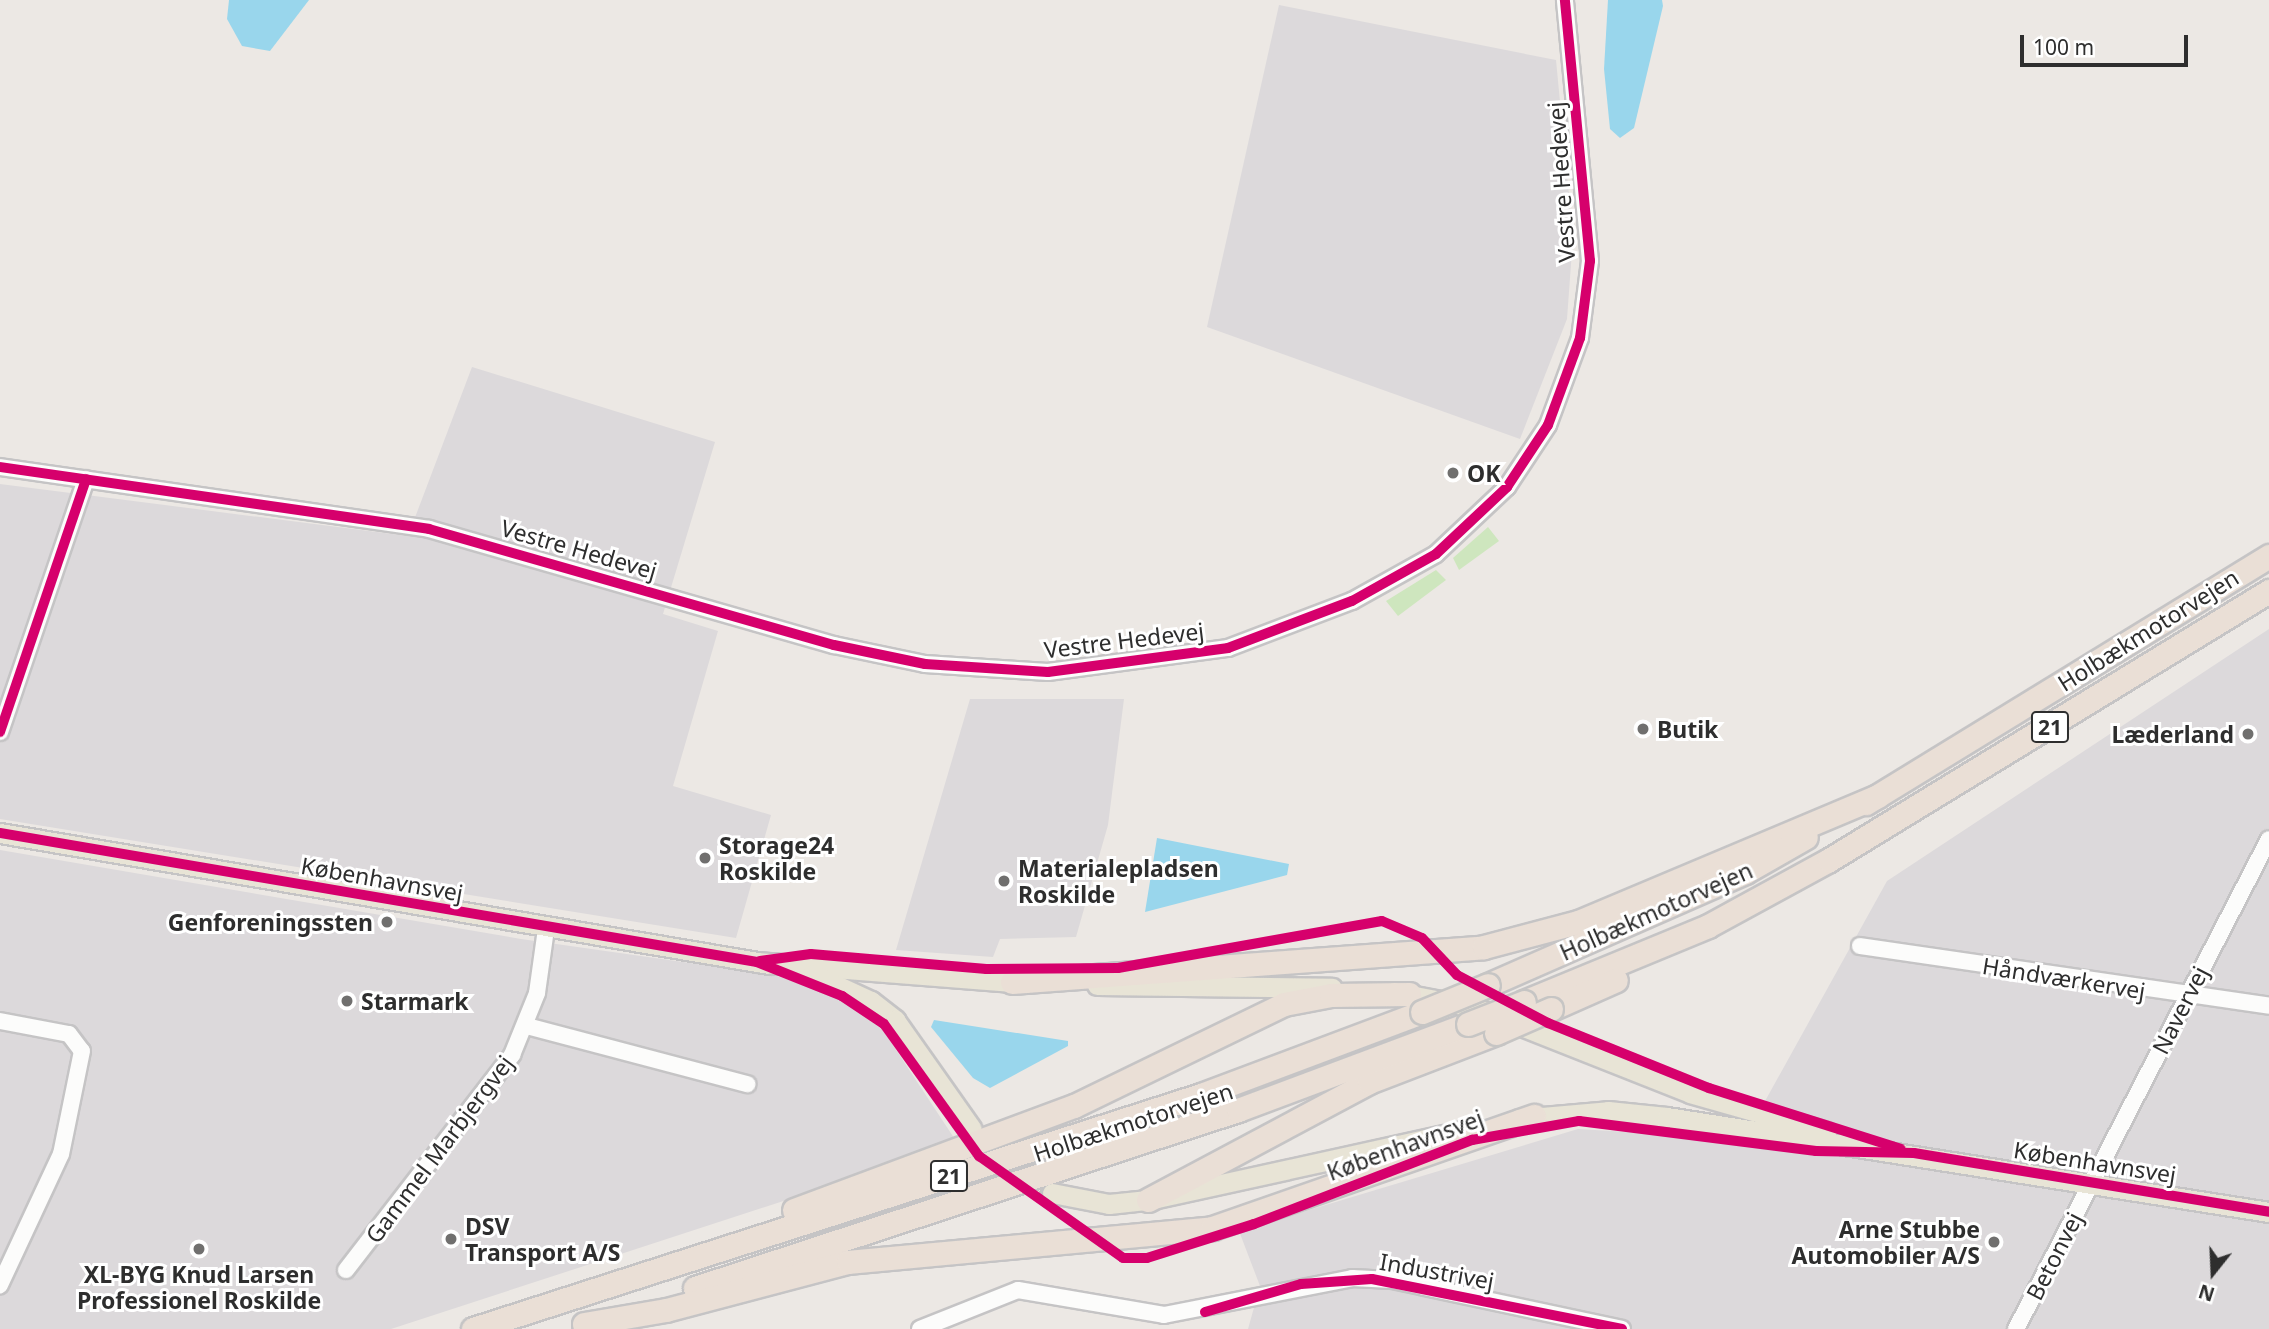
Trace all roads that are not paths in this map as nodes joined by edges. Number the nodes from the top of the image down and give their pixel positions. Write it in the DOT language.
graph roads {
  1 [pos="1565,0"];
  2 [pos="0,467"];
  3 [pos="86,479"];
  4 [pos="2269,556"];
  5 [pos="2269,591"];
  6 [pos="0,732"];
  7 [pos="1878,796"];
  8 [pos="0,832"];
  9 [pos="2269,839"];
  10 [pos="1829,860"];
  11 [pos="546,929"];
  12 [pos="1860,946"];
  13 [pos="757,962"];
  14 [pos="1012,982"];
  15 [pos="2187,997"];
  16 [pos="1415,1003"];
  17 [pos="2269,1006"];
  18 [pos="0,1021"];
  19 [pos="527,1026"];
  20 [pos="747,1084"];
  21 [pos="1534,1116"];
  22 [pos="972,1129"];
  23 [pos="1914,1153"];
  24 [pos="2092,1183"];
  25 [pos="1052,1193"];
  26 [pos="1148,1200"];
  27 [pos="2269,1212"];
  28 [pos="346,1270"];
  29 [pos="0,1285"];
  30 [pos="596,1289"];
  31 [pos="1205,1312"];
  32 [pos="1575,1324"];
  33 [pos="576,1327"];
  34 [pos="473,1329"];
  35 [pos="920,1329"];
  36 [pos="1205,1329"];
  37 [pos="1622,1329"];
  38 [pos="2016,1329"];
  1 -- 3 [label="street, Vestre Hedevej"];
  2 -- 3 [label="street, Vestre Hedevej"];
  3 -- 6 [label="street"];
  4 -- 7 [label="highway, Holbækmotorvejen / 21"];
  5 -- 10 [label="highway, Holbækmotorvejen / 21"];
  7 -- 14 [label="highway"];
  7 -- 16 [label="highway, Holbækmotorvejen / 21, bridge"];
  8 -- 11 [label="main road, Københavnsvej"];
  9 -- 15 [label="street, Navervej"];
  10 -- 26 [label="highway, bridge"];
  10 -- 33 [label="highway, Holbækmotorvejen / 21, bridge"];
  11 -- 13 [label="main road, Københavnsvej"];
  11 -- 19 [label="street, Gammel Marbjergvej"];
  12 -- 15 [label="street, Håndværkervej"];
  13 -- 14 [label="main road, Københavnsvej"];
  13 -- 22 [label="main road, Københavnsvej"];
  14 -- 16 [label="main road, Københavnsvej"];
  15 -- 17 [label="street, Håndværkervej"];
  15 -- 24 [label="street, Navervej"];
  16 -- 23 [label="main road, Københavnsvej"];
  16 -- 30 [label="highway, Holbækmotorvejen / 21"];
  16 -- 30 [label="highway"];
  18 -- 29 [label="street"];
  19 -- 20 [label="street"];
  19 -- 28 [label="street, Gammel Marbjergvej"];
  21 -- 23 [label="main road, Københavnsvej"];
  21 -- 26 [label="main road, Københavnsvej"];
  21 -- 33 [label="highway"];
  23 -- 24 [label="main road, Københavnsvej"];
  24 -- 27 [label="main road, Københavnsvej"];
  24 -- 38 [label="street, Betonvej"];
  25 -- 26 [label="main road, Københavnsvej"];
  30 -- 34 [label="highway, Holbækmotorvejen / 21"];
  31 -- 32 [label="street, Industrivej"];
  31 -- 35 [label="street, Industrivej"];
  31 -- 36 [label="street"];
  32 -- 37 [label="street, Industrivej"];
}
